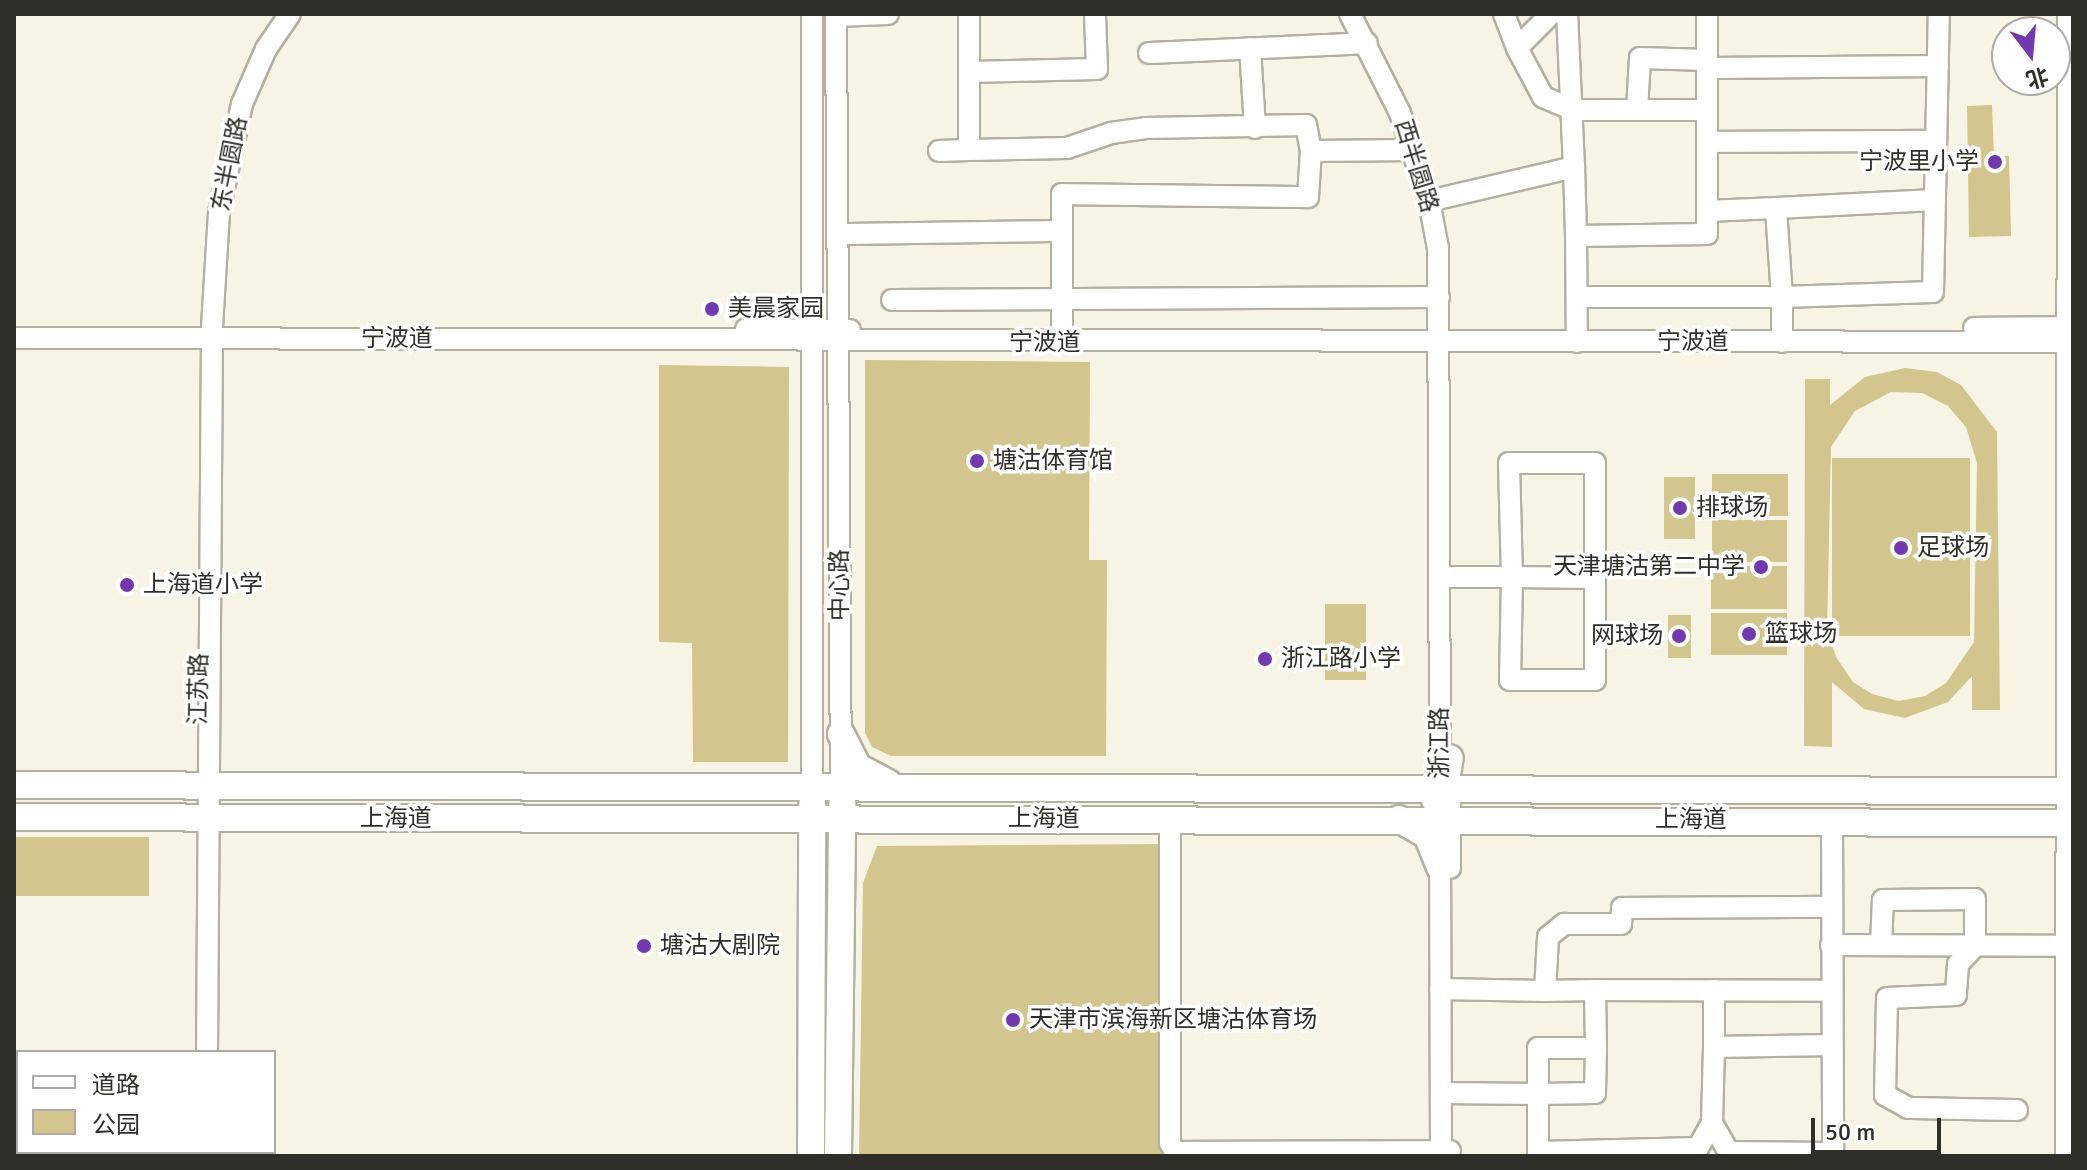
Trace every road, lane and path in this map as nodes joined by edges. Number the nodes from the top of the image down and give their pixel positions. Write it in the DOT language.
graph roads {
  1 [pos="275,14"];
  2 [pos="290,14"];
  3 [pos="812,14"];
  4 [pos="888,14"];
  5 [pos="969,14"];
  6 [pos="1095,14"];
  7 [pos="1350,14"];
  8 [pos="1366,14"];
  9 [pos="1504,14"];
  10 [pos="1551,14"];
  11 [pos="1567,14"];
  12 [pos="1707,14"];
  13 [pos="1939,14"];
  14 [pos="2068,14"];
  15 [pos="836,15"];
  16 [pos="1367,43"];
  17 [pos="1250,48"];
  18 [pos="1517,48"];
  19 [pos="1149,53"];
  20 [pos="1707,64"];
  21 [pos="1938,66"];
  22 [pos="969,72"];
  23 [pos="1574,110"];
  24 [pos="1637,110"];
  25 [pos="1707,110"];
  26 [pos="1255,128"];
  27 [pos="1936,141"];
  28 [pos="1707,142"];
  29 [pos="2070,149"];
  30 [pos="969,150"];
  31 [pos="1414,150"];
  32 [pos="939,151"];
  33 [pos="1311,151"];
  34 [pos="1574,167"];
  35 [pos="1435,199"];
  36 [pos="1935,200"];
  37 [pos="1776,208"];
  38 [pos="1707,211"];
  39 [pos="1062,231"];
  40 [pos="839,234"];
  41 [pos="1576,236"];
  42 [pos="1439,297"];
  43 [pos="1577,297"];
  44 [pos="1782,297"];
  45 [pos="1062,299"];
  46 [pos="892,300"];
  47 [pos="14,327"];
  48 [pos="1062,331"];
  49 [pos="208,332"];
  50 [pos="2069,334"];
  51 [pos="814,336"];
  52 [pos="838,336"];
  53 [pos="1444,336"];
  54 [pos="1577,336"];
  55 [pos="1782,336"];
  56 [pos="14,338"];
  57 [pos="1445,577"];
  58 [pos="1512,577"];
  59 [pos="1595,578"];
  60 [pos="841,734"];
  61 [pos="1450,758"];
  62 [pos="203,784"];
  63 [pos="14,785"];
  64 [pos="903,786"];
  65 [pos="2062,786"];
  66 [pos="1476,788"];
  67 [pos="1440,806"];
  68 [pos="827,811"];
  69 [pos="14,817"];
  70 [pos="203,818"];
  71 [pos="1170,818"];
  72 [pos="1391,818"];
  73 [pos="902,819"];
  74 [pos="754,820"];
  75 [pos="1832,821"];
  76 [pos="2069,823"];
  77 [pos="1445,866"];
  78 [pos="841,886"];
  79 [pos="811,887"];
  80 [pos="1831,907"];
  81 [pos="1831,945"];
  82 [pos="1881,945"];
  83 [pos="1975,946"];
  84 [pos="2064,946"];
  85 [pos="1445,990"];
  86 [pos="1595,990"];
  87 [pos="1714,990"];
  88 [pos="1545,991"];
  89 [pos="1832,991"];
  90 [pos="1832,1045"];
  91 [pos="1714,1047"];
  92 [pos="1596,1048"];
  93 [pos="197,1050"];
  94 [pos="207,1050"];
  95 [pos="1446,1093"];
  96 [pos="1538,1094"];
  97 [pos="2017,1110"];
  98 [pos="1712,1123"];
  99 [pos="1446,1154"];
  100 [pos="1833,1154"];
  101 [pos="811,1156"];
  102 [pos="838,1156"];
  103 [pos="2066,1156"];
  1 -- 49 [label="street, 东半圆路"];
  2 -- 49 [label="street, 东半圆路"];
  3 -- 51 [label="street, 中心路"];
  4 -- 15 [label="street"];
  5 -- 22 [label="street"];
  6 -- 22 [label="street"];
  7 -- 16 [label="street, 西半圆路"];
  8 -- 35 [label="street, 西半圆路"];
  9 -- 18 [label="street"];
  10 -- 18 [label="street"];
  11 -- 23 [label="street"];
  12 -- 20 [label="street"];
  13 -- 21 [label="street"];
  14 -- 29 [label="street"];
  15 -- 40 [label="street, 中心路"];
  16 -- 17 [label="street"];
  16 -- 31 [label="street, 西半圆路"];
  17 -- 19 [label="street"];
  17 -- 26 [label="street"];
  18 -- 23 [label="street"];
  20 -- 21 [label="street"];
  20 -- 24 [label="street"];
  20 -- 25 [label="street"];
  21 -- 27 [label="street"];
  22 -- 30 [label="street"];
  23 -- 24 [label="street"];
  23 -- 34 [label="street"];
  24 -- 25 [label="street"];
  25 -- 28 [label="street"];
  26 -- 30 [label="street"];
  26 -- 33 [label="street"];
  27 -- 28 [label="street"];
  27 -- 36 [label="street"];
  28 -- 38 [label="street"];
  29 -- 50 [label="street"];
  30 -- 32 [label="street"];
  31 -- 33 [label="street"];
  31 -- 35 [label="street, 西半圆路"];
  33 -- 39 [label="street"];
  34 -- 35 [label="street"];
  34 -- 41 [label="street"];
  35 -- 42 [label="street, 西半圆路"];
  35 -- 53 [label="street, 西半圆路"];
  36 -- 37 [label="street"];
  36 -- 44 [label="street"];
  37 -- 38 [label="street"];
  37 -- 44 [label="street"];
  38 -- 41 [label="street"];
  39 -- 40 [label="street"];
  39 -- 45 [label="street"];
  40 -- 52 [label="street, 中心路"];
  41 -- 43 [label="street"];
  42 -- 45 [label="street"];
  42 -- 53 [label="street, 西半圆路"];
  43 -- 44 [label="street"];
  43 -- 54 [label="street"];
  44 -- 55 [label="street"];
  45 -- 46 [label="street"];
  45 -- 48 [label="street"];
  47 -- 49 [label="street, 宁波道"];
  48 -- 52 [label="street, 宁波道"];
  48 -- 53 [label="street, 宁波道"];
  49 -- 51 [label="street, 宁波道"];
  49 -- 56 [label="street, 宁波道"];
  49 -- 62 [label="street, 江苏路"];
  50 -- 55 [label="street, 宁波道"];
  50 -- 65 [label="street"];
  51 -- 52 [label="street, 宁波道"];
  51 -- 68 [label="street, 中心路"];
  52 -- 53 [label="street, 宁波道"];
  52 -- 60 [label="street, 中心路"];
  53 -- 54 [label="street, 宁波道"];
  53 -- 57 [label="street, 浙江路"];
  54 -- 55 [label="street, 宁波道"];
  57 -- 58 [label="street"];
  57 -- 61 [label="street, 浙江路"];
  57 -- 67 [label="street, 浙江路"];
  58 -- 59 [label="street"];
  58 -- 59 [label="street"];
  58 -- 59 [label="street"];
  60 -- 64 [label="main road"];
  60 -- 68 [label="street, 中心路"];
  61 -- 66 [label="main road"];
  61 -- 67 [label="main road"];
  62 -- 63 [label="main road, 上海道"];
  62 -- 68 [label="main road, 上海道"];
  62 -- 70 [label="street, 江苏路"];
  64 -- 67 [label="main road, 上海道"];
  64 -- 68 [label="main road, 上海道"];
  65 -- 66 [label="main road, 上海道"];
  65 -- 76 [label="street"];
  66 -- 67 [label="main road, 上海道"];
  67 -- 72 [label="main road, 上海道"];
  67 -- 75 [label="main road, 上海道"];
  67 -- 77 [label="street, 浙江路"];
  68 -- 73 [label="main road, 上海道"];
  68 -- 74 [label="main road, 上海道"];
  68 -- 78 [label="main road, 中心路"];
  68 -- 79 [label="main road, 中心路"];
  69 -- 70 [label="main road, 上海道"];
  70 -- 74 [label="main road, 上海道"];
  70 -- 93 [label="street, 江苏路"];
  70 -- 94 [label="street, 江苏路"];
  71 -- 72 [label="main road, 上海道"];
  71 -- 73 [label="main road, 上海道"];
  71 -- 99 [label="street"];
  72 -- 77 [label="main road"];
  73 -- 78 [label="main road"];
  74 -- 79 [label="main road"];
  75 -- 76 [label="main road, 上海道"];
  75 -- 80 [label="street"];
  76 -- 84 [label="street"];
  77 -- 85 [label="street, 浙江路"];
  78 -- 102 [label="main road, 中心路"];
  79 -- 101 [label="main road, 中心路"];
  80 -- 81 [label="street"];
  80 -- 88 [label="street"];
  81 -- 82 [label="street"];
  81 -- 89 [label="street"];
  82 -- 83 [label="street"];
  82 -- 83 [label="street"];
  83 -- 84 [label="street"];
  83 -- 97 [label="street"];
  84 -- 103 [label="street"];
  85 -- 88 [label="street"];
  85 -- 95 [label="street, 浙江路"];
  86 -- 87 [label="street"];
  86 -- 88 [label="street"];
  86 -- 92 [label="street"];
  87 -- 89 [label="street"];
  87 -- 91 [label="street"];
  89 -- 90 [label="street"];
  90 -- 91 [label="street"];
  90 -- 100 [label="street"];
  91 -- 98 [label="street"];
  92 -- 96 [label="street"];
  92 -- 96 [label="street"];
  95 -- 96 [label="street"];
  95 -- 99 [label="street, 浙江路"];
  96 -- 98 [label="street"];
  98 -- 100 [label="street"];
}
